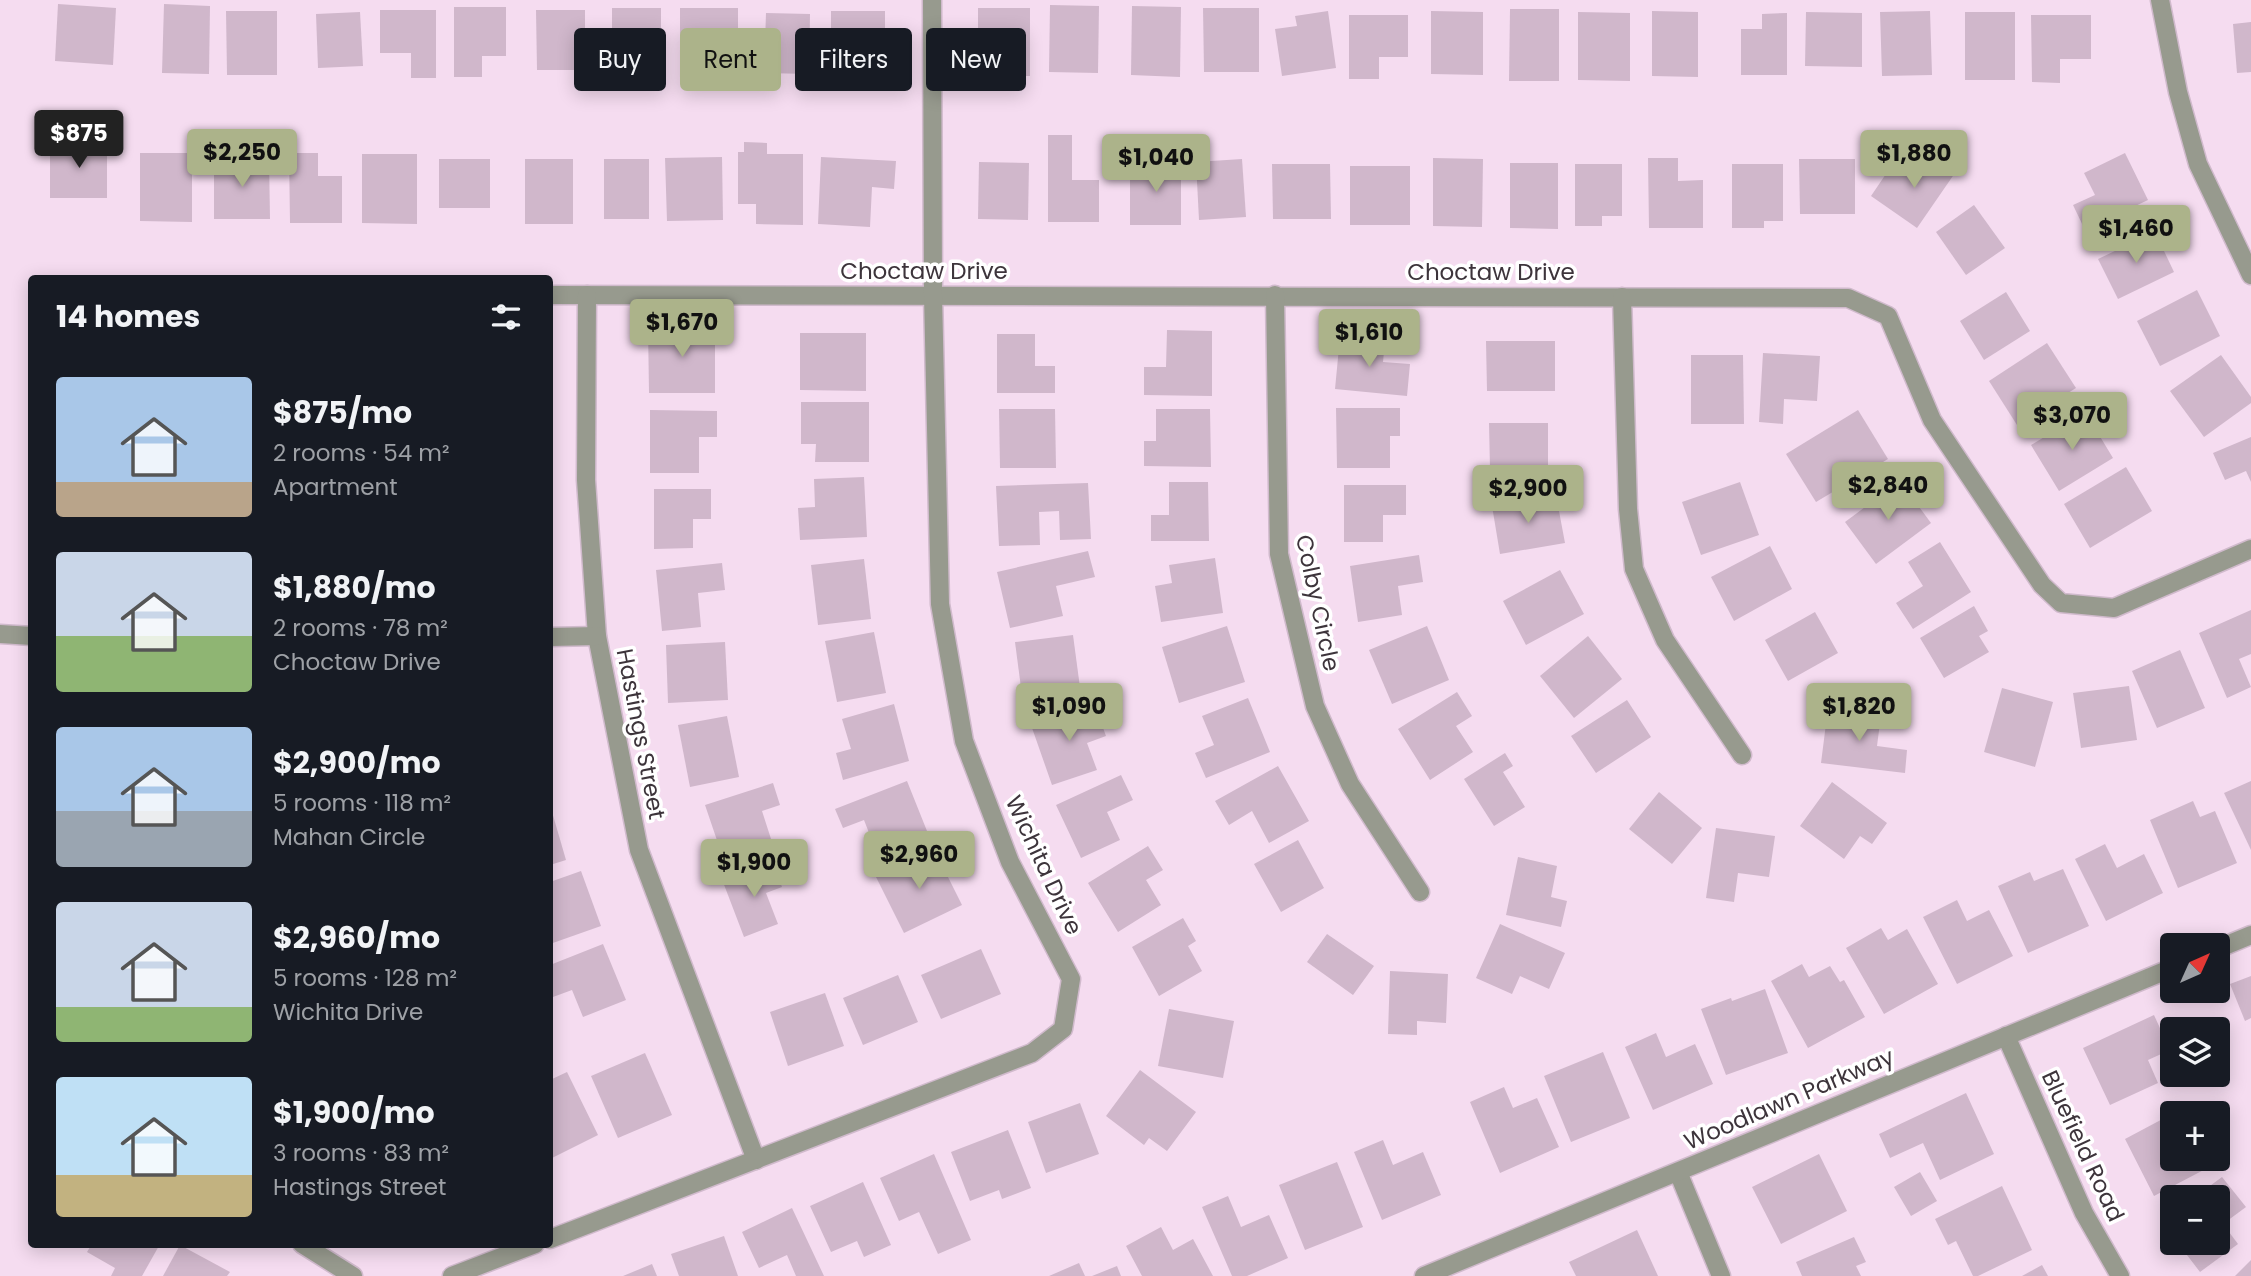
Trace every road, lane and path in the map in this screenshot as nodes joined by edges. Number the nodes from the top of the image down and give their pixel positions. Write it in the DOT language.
graph roads {
  1 [pos="932,0"];
  2 [pos="2160,0"];
  3 [pos="2251,275"];
  4 [pos="553,295"];
  5 [pos="587,295"];
  6 [pos="933,295"];
  7 [pos="1275,295"];
  8 [pos="1622,297"];
  9 [pos="2251,549"];
  10 [pos="0,634"];
  11 [pos="28,636"];
  12 [pos="597,636"];
  13 [pos="553,637"];
  14 [pos="1742,755"];
  15 [pos="1420,892"];
  16 [pos="2251,935"];
  17 [pos="2230,944"];
  18 [pos="2160,973"];
  19 [pos="2006,1035"];
  20 [pos="755,1160"];
  21 [pos="1678,1172"];
  22 [pos="553,1238"];
  23 [pos="309,1248"];
  24 [pos="525,1248"];
  25 [pos="353,1276"];
  26 [pos="452,1276"];
  27 [pos="1424,1276"];
  28 [pos="1721,1276"];
  29 [pos="2120,1276"];
  1 -- 6 [label="street, Wichita Drive"];
  2 -- 3 [label="street"];
  4 -- 5 [label="street, Choctaw Drive"];
  5 -- 6 [label="street, Choctaw Drive"];
  5 -- 12 [label="street, Hastings Street"];
  6 -- 7 [label="street, Choctaw Drive"];
  6 -- 20 [label="street, Wichita Drive"];
  7 -- 8 [label="street, Choctaw Drive"];
  7 -- 15 [label="street, Colby Circle"];
  8 -- 9 [label="street, Choctaw Drive"];
  8 -- 14 [label="street"];
  10 -- 11 [label="street"];
  12 -- 13 [label="street"];
  12 -- 20 [label="street, Hastings Street"];
  16 -- 17 [label="street"];
  18 -- 19 [label="street, Woodlawn Parkway"];
  19 -- 21 [label="street, Woodlawn Parkway"];
  19 -- 29 [label="street, Bluefield Road"];
  20 -- 22 [label="street, Wichita Drive"];
  21 -- 27 [label="street, Woodlawn Parkway"];
  21 -- 28 [label="street"];
  23 -- 25 [label="street"];
  24 -- 26 [label="street"];
}
